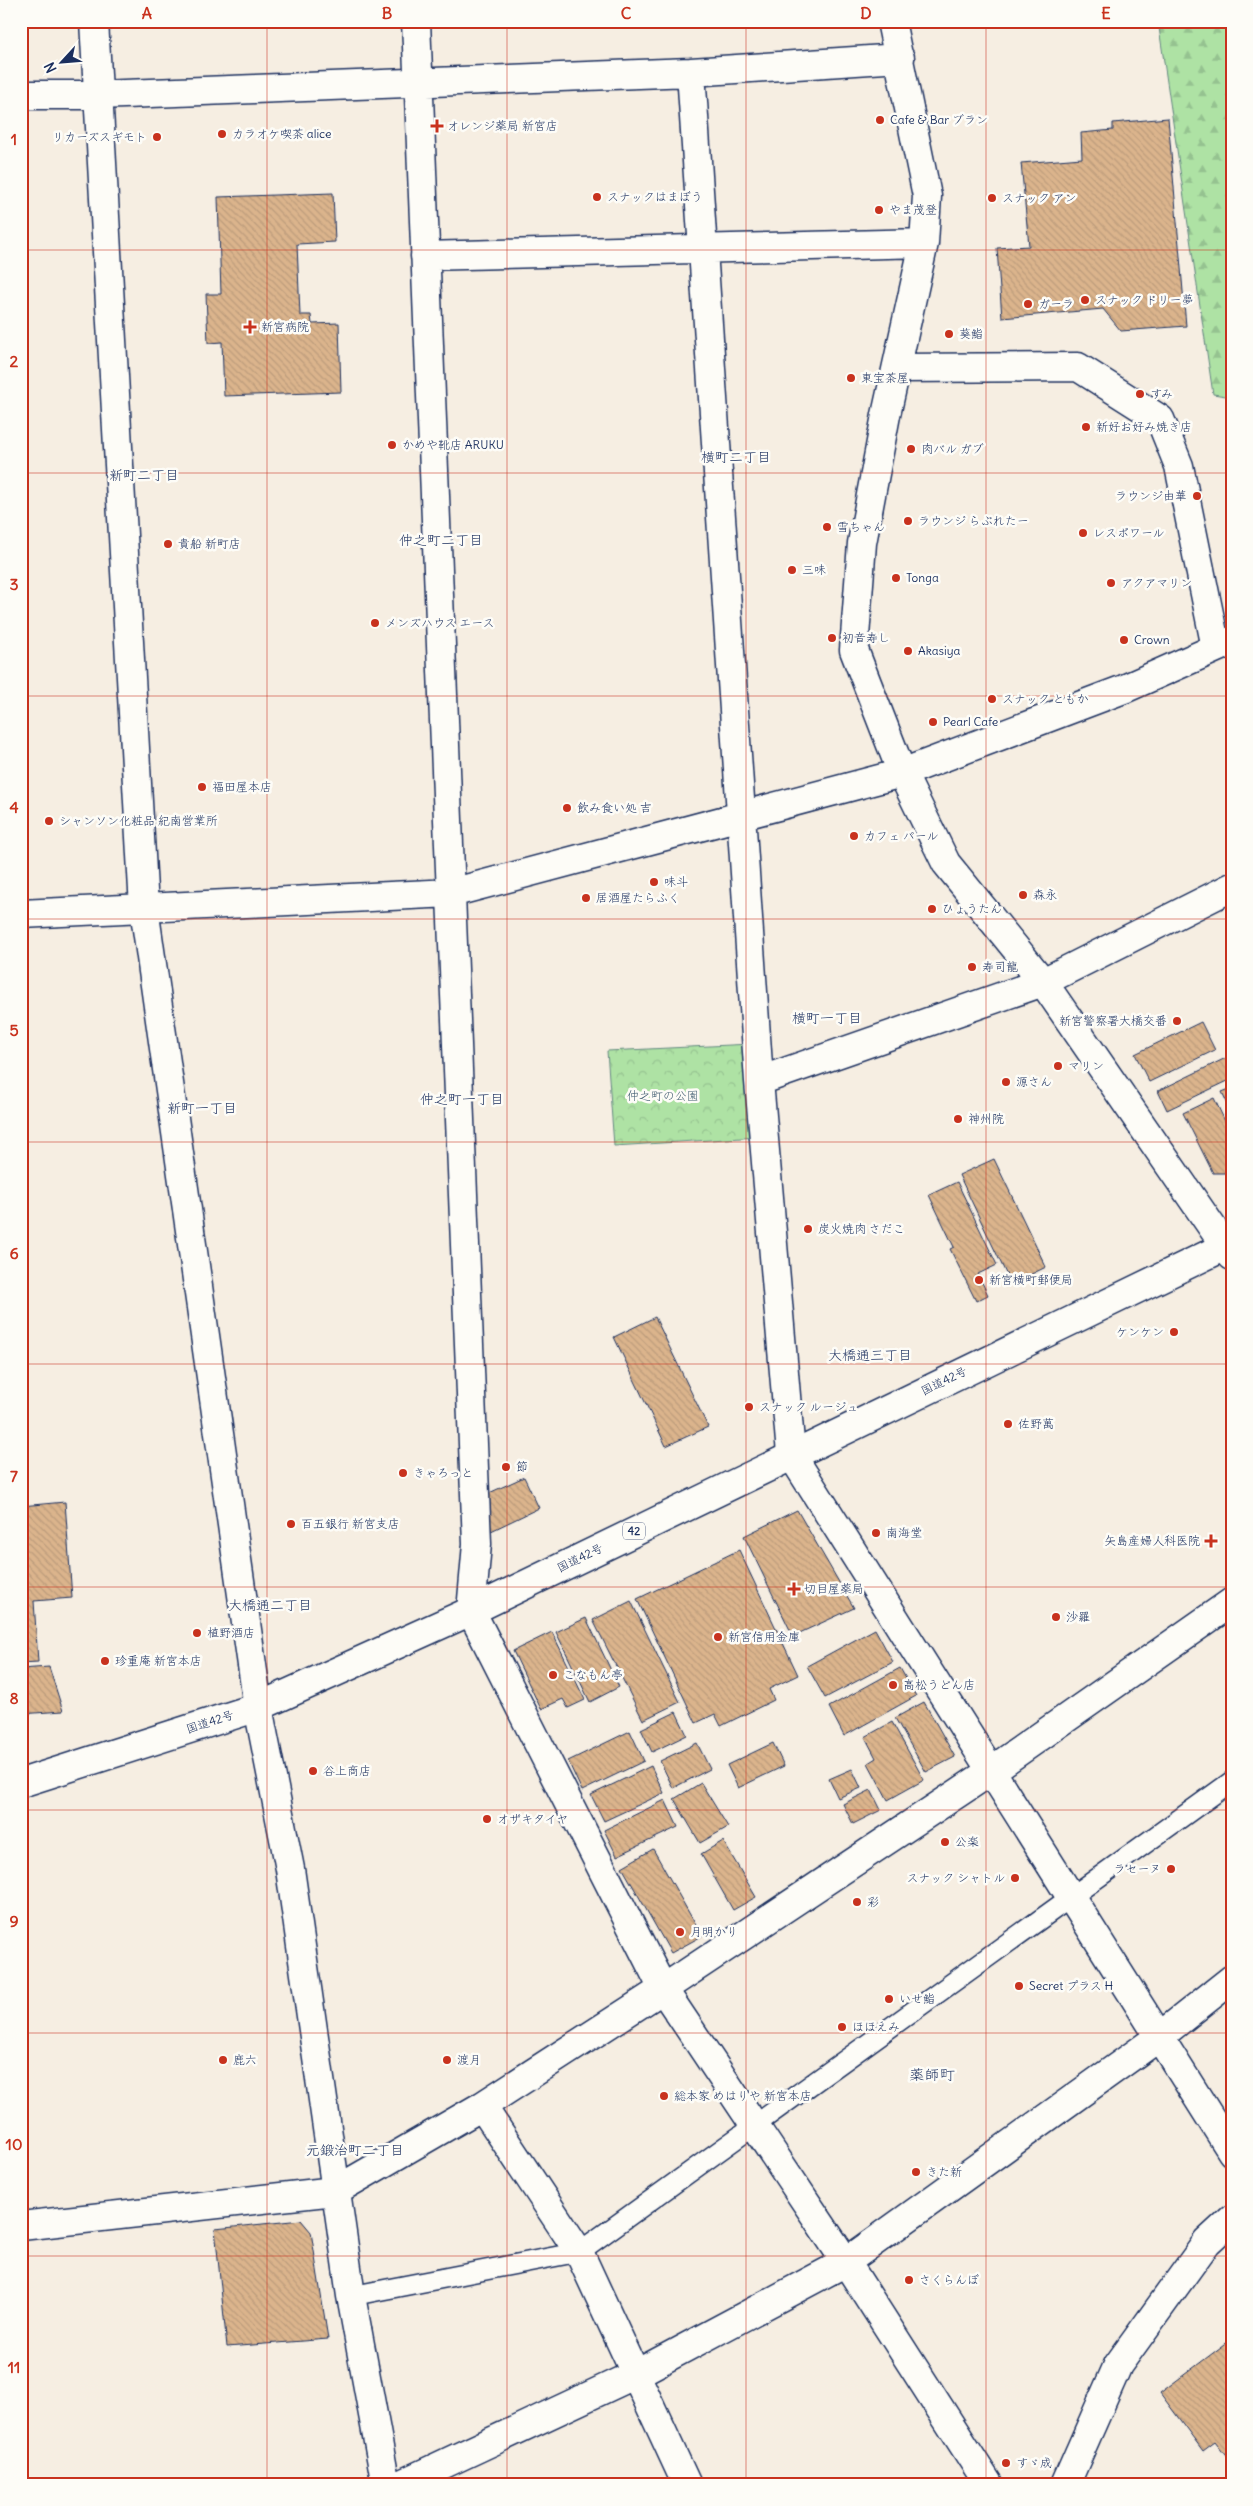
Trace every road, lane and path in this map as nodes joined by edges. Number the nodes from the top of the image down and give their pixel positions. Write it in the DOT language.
graph roads {
  1 [pos="94,21"];
  2 [pos="416,21"];
  3 [pos="891,21"];
  4 [pos="900,58"];
  5 [pos="690,72"];
  6 [pos="418,82"];
  7 [pos="98,95"];
  8 [pos="21,96"];
  9 [pos="924,243"];
  10 [pos="702,249"];
  11 [pos="425,256"];
  12 [pos="897,368"];
  13 [pos="1224,644"];
  14 [pos="902,773"];
  15 [pos="742,816"];
  16 [pos="1232,887"];
  17 [pos="451,893"];
  18 [pos="144,908"];
  19 [pos="21,914"];
  20 [pos="1043,982"];
  21 [pos="759,1082"];
  22 [pos="1229,1248"];
  23 [pos="791,1454"];
  24 [pos="1232,1602"];
  25 [pos="471,1611"];
  26 [pos="258,1707"];
  27 [pos="991,1770"];
  28 [pos="1232,1781"];
  29 [pos="21,1783"];
  30 [pos="1072,1899"];
  31 [pos="1232,1979"];
  32 [pos="664,1989"];
  33 [pos="1159,2037"];
  34 [pos="482,2106"];
  35 [pos="754,2125"];
  36 [pos="1232,2152"];
  37 [pos="335,2191"];
  38 [pos="1232,2219"];
  39 [pos="21,2226"];
  40 [pos="579,2252"];
  41 [pos="846,2262"];
  42 [pos="351,2296"];
  43 [pos="636,2374"];
  44 [pos="386,2485"];
  45 [pos="399,2485"];
  46 [pos="687,2485"];
  47 [pos="989,2485"];
  48 [pos="1066,2485"];
  1 -- 7 [label="main road"];
  2 -- 6 [label="main road"];
  3 -- 4 [label="main road"];
  4 -- 5 [label="main road"];
  4 -- 9 [label="main road"];
  5 -- 6 [label="main road"];
  5 -- 10 [label="main road"];
  6 -- 7 [label="main road"];
  6 -- 11 [label="main road"];
  7 -- 8 [label="main road"];
  7 -- 18 [label="main road"];
  9 -- 10 [label="main road"];
  9 -- 12 [label="main road"];
  10 -- 11 [label="main road"];
  10 -- 15 [label="main road"];
  11 -- 17 [label="main road"];
  12 -- 13 [label="main road"];
  12 -- 14 [label="main road"];
  13 -- 14 [label="main road"];
  14 -- 15 [label="main road"];
  14 -- 20 [label="main road"];
  15 -- 17 [label="main road"];
  15 -- 21 [label="main road"];
  16 -- 20 [label="main road"];
  17 -- 18 [label="main road"];
  17 -- 25 [label="main road"];
  18 -- 19 [label="main road"];
  18 -- 26 [label="main road"];
  20 -- 21 [label="main road"];
  20 -- 22 [label="main road"];
  21 -- 23 [label="main road"];
  22 -- 23 [label="main road, 国道42号 / 42"];
  23 -- 25 [label="main road, 国道42号 / 42"];
  23 -- 27 [label="main road"];
  24 -- 27 [label="main road"];
  25 -- 26 [label="main road, 国道42号 / 42"];
  25 -- 32 [label="main road"];
  26 -- 29 [label="main road, 国道42号 / 42"];
  26 -- 37 [label="main road"];
  27 -- 30 [label="main road"];
  27 -- 32 [label="main road"];
  28 -- 30 [label="lane"];
  30 -- 33 [label="main road"];
  30 -- 35 [label="lane"];
  31 -- 33 [label="main road"];
  32 -- 34 [label="main road"];
  32 -- 35 [label="main road"];
  33 -- 36 [label="main road"];
  33 -- 41 [label="main road"];
  34 -- 37 [label="main road"];
  34 -- 40 [label="main road"];
  35 -- 40 [label="lane"];
  35 -- 41 [label="main road"];
  37 -- 39 [label="main road"];
  37 -- 42 [label="main road"];
  38 -- 48 [label="main road"];
  40 -- 42 [label="lane"];
  40 -- 43 [label="main road"];
  41 -- 43 [label="main road"];
  41 -- 47 [label="main road"];
  42 -- 44 [label="main road"];
  43 -- 45 [label="main road"];
  43 -- 46 [label="main road"];
}
